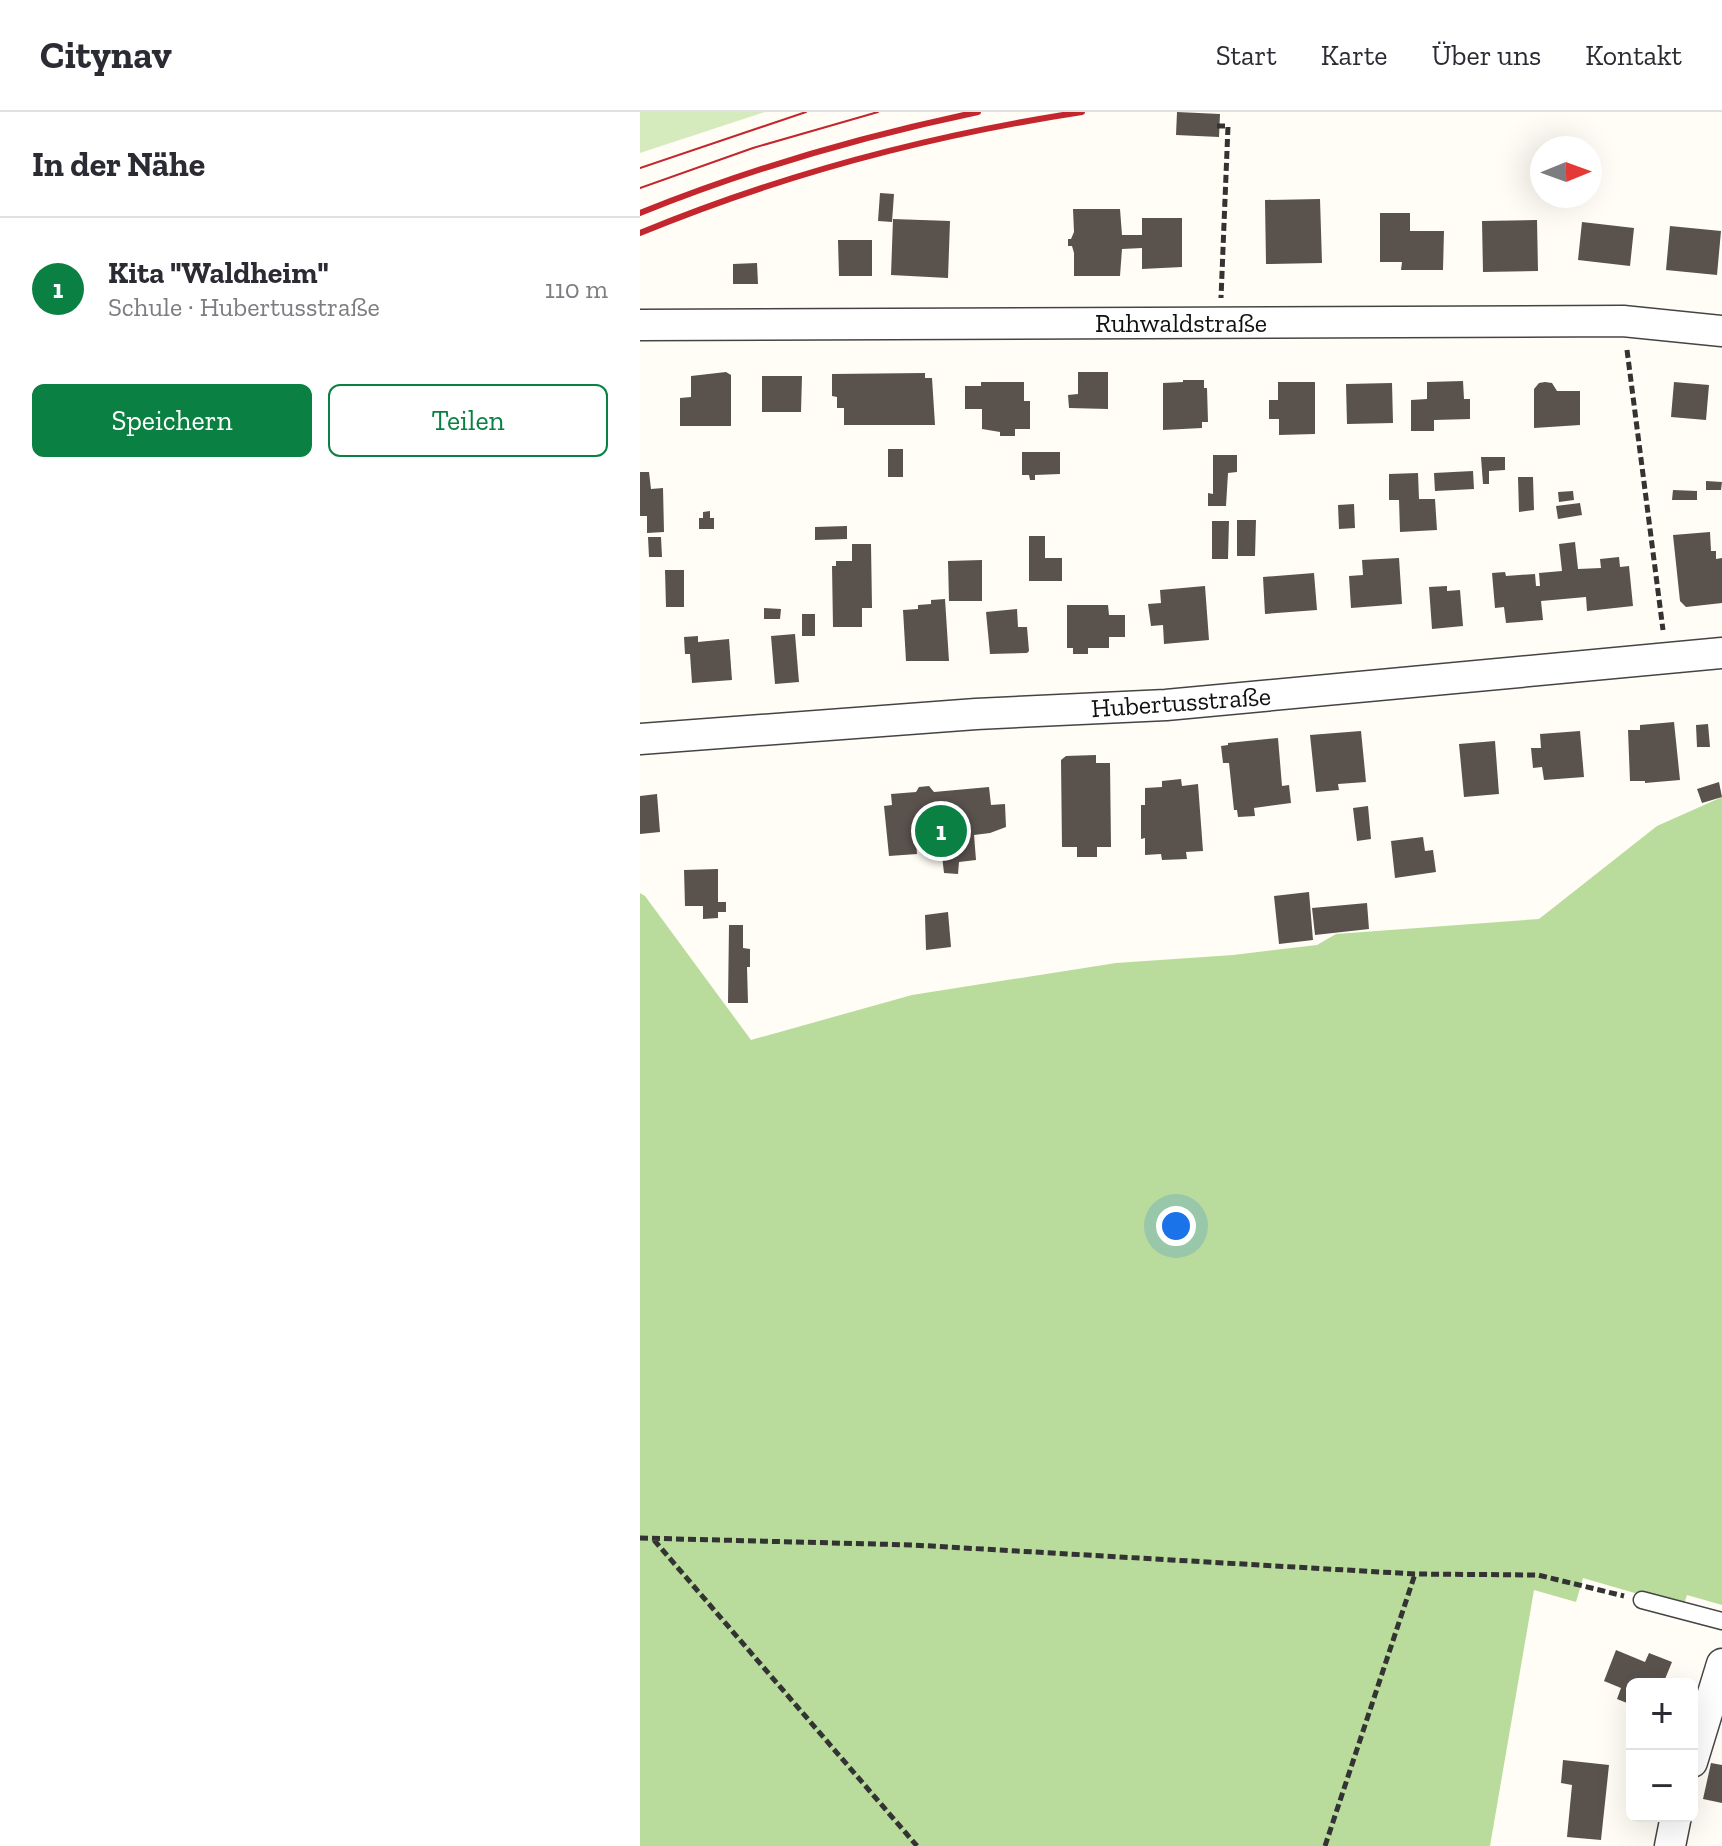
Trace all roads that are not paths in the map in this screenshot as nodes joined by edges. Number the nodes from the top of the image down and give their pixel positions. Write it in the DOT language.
graph roads {
  1 [pos="640,325"];
  2 [pos="1722,331"];
  3 [pos="1722,653"];
  4 [pos="640,739"];
  5 [pos="1642,1600"];
  6 [pos="1722,1621"];
  7 [pos="1722,1664"];
  8 [pos="1696,1750"];
  9 [pos="1675,1822"];
  10 [pos="1670,1846"];
  1 -- 2 [label="street, Ruhwaldstraße"];
  3 -- 4 [label="street, Hubertusstraße"];
  5 -- 6 [label="lane"];
  7 -- 8 [label="street"];
  9 -- 10 [label="street"];
}
